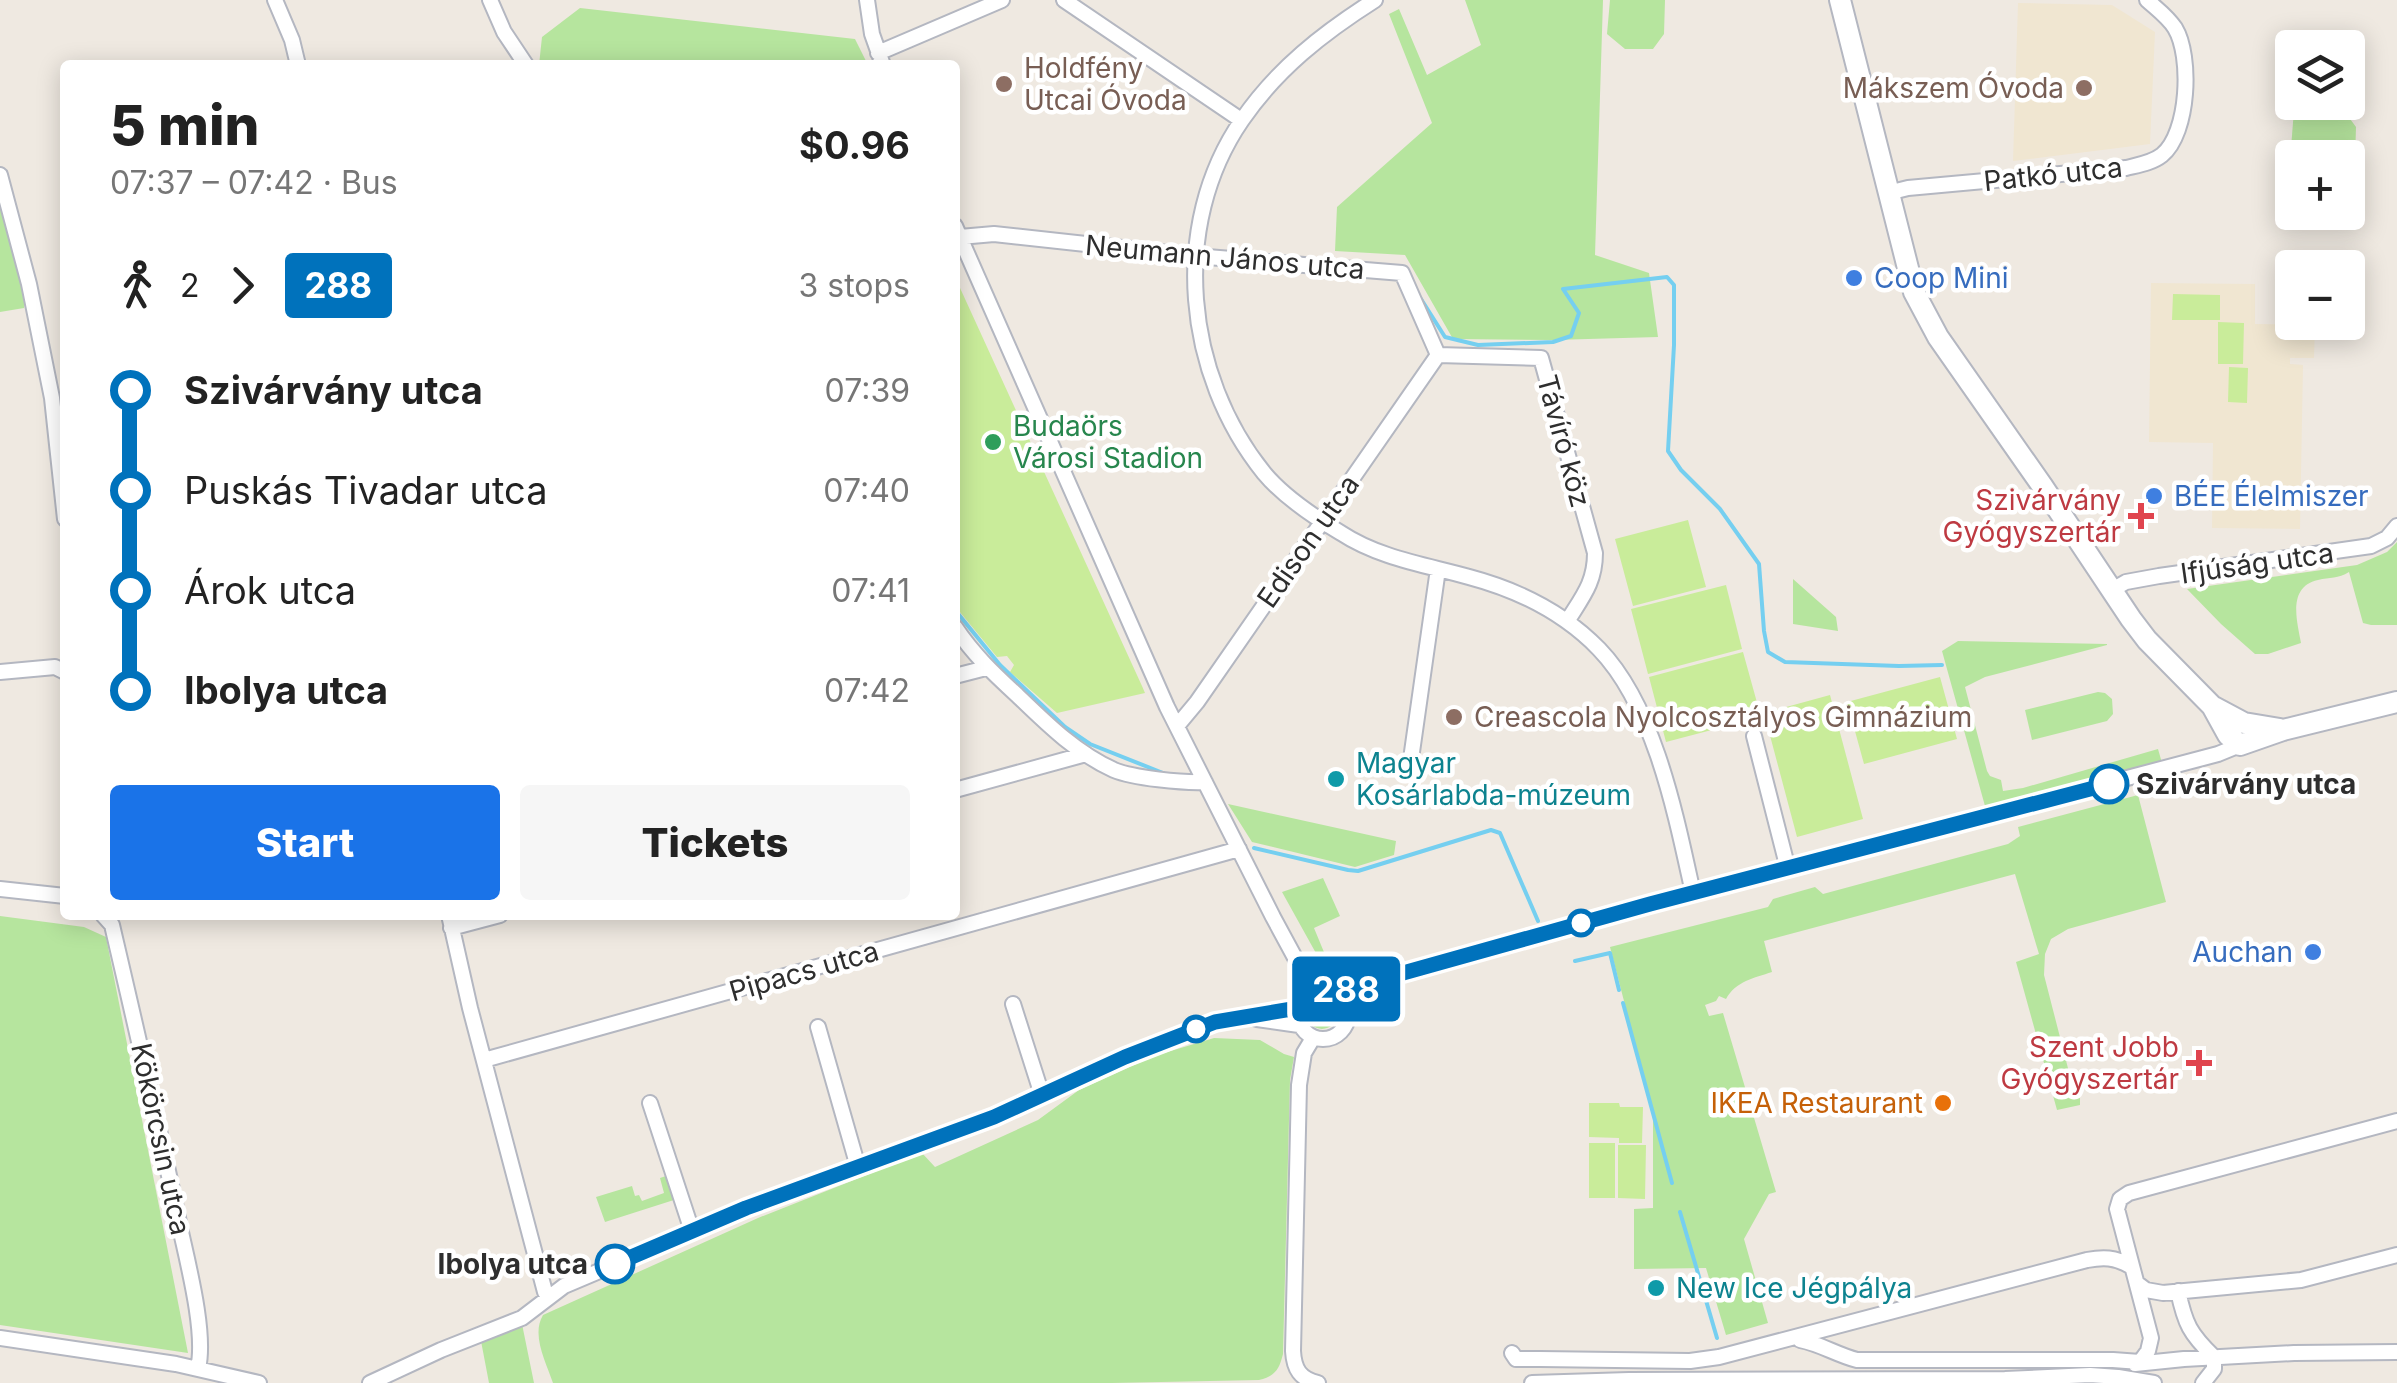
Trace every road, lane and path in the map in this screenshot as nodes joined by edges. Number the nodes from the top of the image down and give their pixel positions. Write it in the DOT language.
graph roads {
  1 [pos="275,0"];
  2 [pos="490,0"];
  3 [pos="866,0"];
  4 [pos="1002,0"];
  5 [pos="1064,0"];
  6 [pos="1375,0"];
  7 [pos="1840,0"];
  8 [pos="2148,0"];
  9 [pos="880,59"];
  10 [pos="297,60"];
  11 [pos="523,60"];
  12 [pos="1242,120"];
  13 [pos="0,174"];
  14 [pos="1888,193"];
  15 [pos="960,231"];
  16 [pos="960,238"];
  17 [pos="1195,256"];
  18 [pos="1438,354"];
  19 [pos="60,472"];
  20 [pos="1322,521"];
  21 [pos="2397,526"];
  22 [pos="1438,569"];
  23 [pos="2112,590"];
  24 [pos="1568,620"];
  25 [pos="960,634"];
  26 [pos="986,668"];
  27 [pos="60,670"];
  28 [pos="0,672"];
  29 [pos="960,675"];
  30 [pos="2397,702"];
  31 [pos="2212,706"];
  32 [pos="1177,726"];
  33 [pos="2283,730"];
  34 [pos="1754,736"];
  35 [pos="2240,746"];
  36 [pos="1086,754"];
  37 [pos="1410,766"];
  38 [pos="1205,782"];
  39 [pos="960,789"];
  40 [pos="1239,849"];
  41 [pos="1788,869"];
  42 [pos="0,890"];
  43 [pos="1693,893"];
  44 [pos="60,896"];
  45 [pos="107,920"];
  46 [pos="450,922"];
  47 [pos="1378,980"];
  48 [pos="1314,991"];
  49 [pos="1337,994"];
  50 [pos="1014,1004"];
  51 [pos="1298,1008"];
  52 [pos="1246,1018"];
  53 [pos="1348,1020"];
  54 [pos="1299,1025"];
  55 [pos="818,1028"];
  56 [pos="1313,1038"];
  57 [pos="484,1060"];
  58 [pos="1042,1094"];
  59 [pos="650,1103"];
  60 [pos="2397,1121"];
  61 [pos="858,1167"];
  62 [pos="692,1231"];
  63 [pos="2121,1232"];
  64 [pos="2397,1255"];
  65 [pos="2104,1257"];
  66 [pos="2130,1266"];
  67 [pos="2138,1284"];
  68 [pos="2207,1289"];
  69 [pos="2178,1291"];
  70 [pos="549,1296"];
  71 [pos="2184,1318"];
  72 [pos="0,1338"];
  73 [pos="1795,1339"];
  74 [pos="1512,1352"];
  75 [pos="2397,1352"];
  76 [pos="2214,1357"];
  77 [pos="2140,1362"];
  78 [pos="198,1368"];
  79 [pos="2090,1375"];
  80 [pos="1305,1381"];
  81 [pos="259,1383"];
  82 [pos="370,1383"];
  83 [pos="1532,1383"];
  84 [pos="2154,1383"];
  85 [pos="2203,1383"];
  1 -- 10 [label="street"];
  2 -- 11 [label="street"];
  3 -- 9 [label="street"];
  4 -- 9 [label="street"];
  5 -- 12 [label="street"];
  6 -- 12 [label="street"];
  7 -- 14 [label="street"];
  8 -- 14 [label="street, Patkó utca"];
  12 -- 17 [label="street"];
  13 -- 19 [label="street"];
  14 -- 23 [label="street"];
  15 -- 17 [label="street, Neumann János utca"];
  16 -- 32 [label="street"];
  17 -- 18 [label="street, Neumann János utca"];
  17 -- 20 [label="street"];
  18 -- 20 [label="street, Edison utca"];
  18 -- 24 [label="street, Távíró köz"];
  20 -- 22 [label="street"];
  20 -- 32 [label="street, Edison utca"];
  21 -- 23 [label="street, Ifjúság utca"];
  22 -- 24 [label="street"];
  22 -- 37 [label="street"];
  23 -- 31 [label="street"];
  24 -- 43 [label="street"];
  25 -- 26 [label="street"];
  26 -- 29 [label="street"];
  26 -- 36 [label="street"];
  27 -- 28 [label="street"];
  30 -- 33 [label="street"];
  31 -- 33 [label="street"];
  31 -- 35 [label="street"];
  32 -- 38 [label="street"];
  33 -- 35 [label="street"];
  34 -- 41 [label="street"];
  35 -- 41 [label="street"];
  36 -- 38 [label="street"];
  36 -- 39 [label="street"];
  38 -- 40 [label="street"];
  40 -- 48 [label="street"];
  40 -- 57 [label="street, Pipacs utca"];
  41 -- 43 [label="street"];
  42 -- 44 [label="street"];
  43 -- 47 [label="street"];
  45 -- 78 [label="street, Kökörcsin utca"];
  46 -- 57 [label="street"];
  47 -- 49 [label="street"];
  47 -- 53 [label="street"];
  48 -- 49 [label="street"];
  48 -- 51 [label="street"];
  49 -- 53 [label="street"];
  50 -- 58 [label="street"];
  51 -- 52 [label="street"];
  51 -- 54 [label="street"];
  52 -- 54 [label="street"];
  52 -- 58 [label="street"];
  53 -- 56 [label="street"];
  54 -- 56 [label="street"];
  55 -- 61 [label="street"];
  56 -- 80 [label="street"];
  57 -- 70 [label="street"];
  58 -- 61 [label="street"];
  59 -- 62 [label="street"];
  60 -- 63 [label="street"];
  61 -- 62 [label="street"];
  62 -- 70 [label="street"];
  63 -- 65 [label="street"];
  63 -- 66 [label="street"];
  64 -- 68 [label="street"];
  65 -- 66 [label="street"];
  65 -- 73 [label="street"];
  66 -- 67 [label="street"];
  67 -- 69 [label="street"];
  67 -- 77 [label="street"];
  68 -- 69 [label="street"];
  68 -- 71 [label="street"];
  69 -- 71 [label="street"];
  70 -- 82 [label="street"];
  71 -- 76 [label="street"];
  72 -- 78 [label="street"];
  73 -- 74 [label="street"];
  73 -- 77 [label="street"];
  75 -- 76 [label="street"];
  76 -- 77 [label="street"];
  76 -- 85 [label="street"];
  77 -- 79 [label="street"];
  78 -- 81 [label="street"];
  79 -- 83 [label="street"];
  79 -- 84 [label="street"];
}
